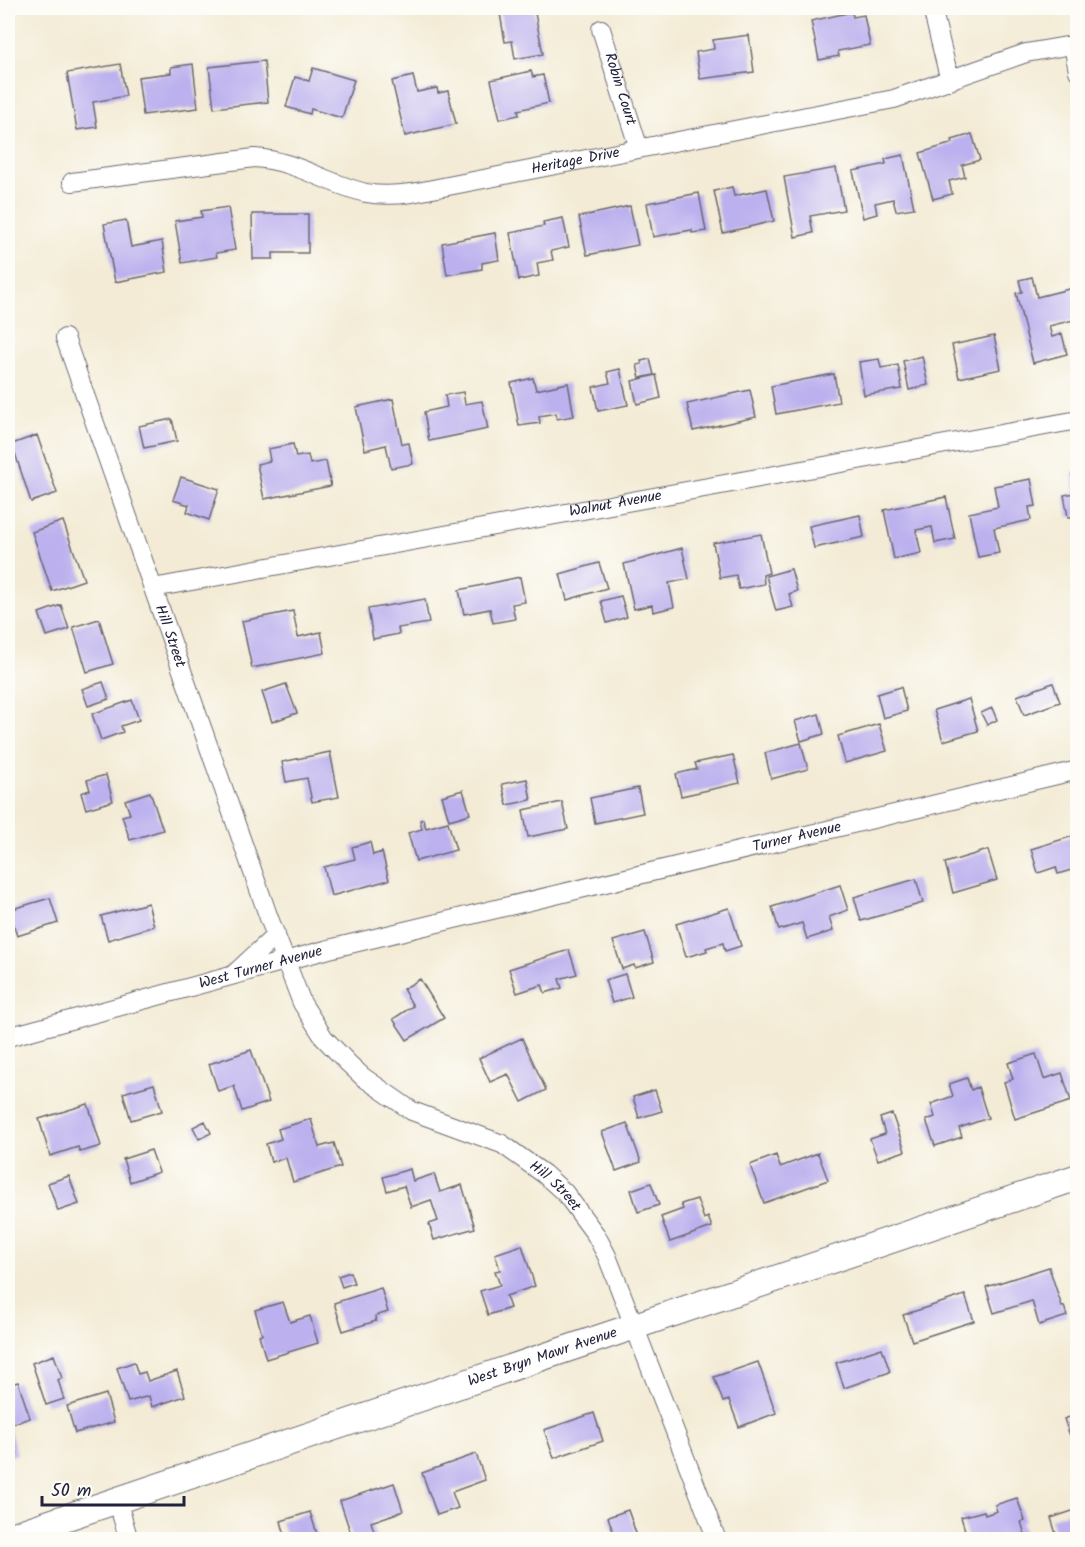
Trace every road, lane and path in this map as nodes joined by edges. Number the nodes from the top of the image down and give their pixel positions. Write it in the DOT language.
graph roads {
  1 [pos="932,8"];
  2 [pos="601,29"];
  3 [pos="1075,45"];
  4 [pos="1077,70"];
  5 [pos="950,81"];
  6 [pos="639,149"];
  7 [pos="72,182"];
  8 [pos="66,338"];
  9 [pos="1077,420"];
  10 [pos="153,588"];
  11 [pos="1077,770"];
  12 [pos="517,904"];
  13 [pos="276,935"];
  14 [pos="286,962"];
  15 [pos="232,976"];
  16 [pos="8,1037"];
  17 [pos="1077,1177"];
  18 [pos="635,1326"];
  19 [pos="117,1500"];
  20 [pos="8,1537"];
  21 [pos="129,1539"];
  22 [pos="717,1539"];
  1 -- 5 [label="street"];
  2 -- 6 [label="street, Robin Court"];
  3 -- 4 [label="street"];
  3 -- 5 [label="street, Heritage Drive"];
  5 -- 6 [label="street, Heritage Drive"];
  6 -- 7 [label="street, Heritage Drive"];
  8 -- 10 [label="street, Hill Street"];
  9 -- 10 [label="street, Walnut Avenue"];
  10 -- 13 [label="street, Hill Street"];
  11 -- 12 [label="street, Turner Avenue"];
  12 -- 14 [label="street, West Turner Avenue"];
  13 -- 14 [label="street, Hill Street"];
  13 -- 15 [label="street"];
  14 -- 15 [label="street, West Turner Avenue"];
  14 -- 18 [label="street, Hill Street"];
  15 -- 16 [label="street, West Turner Avenue"];
  17 -- 18 [label="street, West Bryn Mawr Avenue"];
  18 -- 19 [label="street, West Bryn Mawr Avenue"];
  18 -- 22 [label="street, Hill Street"];
  19 -- 20 [label="street, West Bryn Mawr Avenue"];
  19 -- 21 [label="street"];
}
